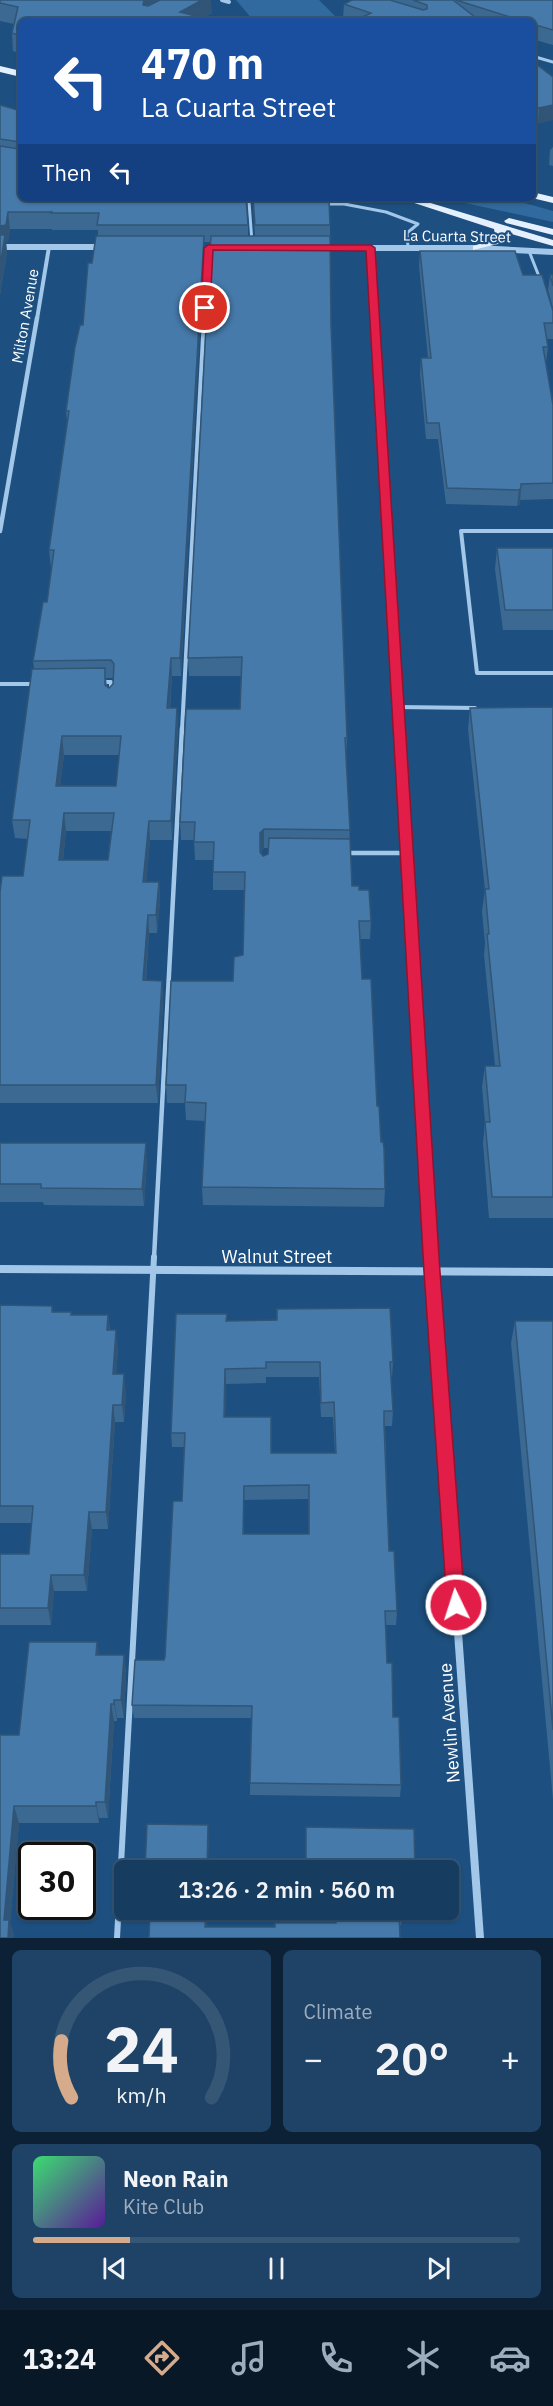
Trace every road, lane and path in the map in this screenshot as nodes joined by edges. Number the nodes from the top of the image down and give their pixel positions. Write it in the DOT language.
graph roads {
  1 [pos="222,0"];
  2 [pos="229,2"];
  3 [pos="536,57"];
  4 [pos="553,62"];
  5 [pos="0,69"];
  6 [pos="18,73"];
  7 [pos="536,190"];
  8 [pos="553,192"];
  9 [pos="536,196"];
  10 [pos="553,200"];
  11 [pos="247,201"];
  12 [pos="350,201"];
  13 [pos="414,201"];
  14 [pos="321,204"];
  15 [pos="344,204"];
  16 [pos="464,216"];
  17 [pos="513,222"];
  18 [pos="553,225"];
  19 [pos="499,229"];
  20 [pos="553,232"];
  21 [pos="553,243"];
  22 [pos="0,247"];
  23 [pos="49,247"];
  24 [pos="117,247"];
  25 [pos="197,248"];
  26 [pos="208,248"];
  27 [pos="219,248"];
  28 [pos="241,248"];
  29 [pos="252,248"];
  30 [pos="264,248"];
  31 [pos="312,248"];
  32 [pos="371,248"];
  33 [pos="408,248"];
  34 [pos="476,249"];
  35 [pos="529,251"];
  36 [pos="553,252"];
  37 [pos="542,282"];
  38 [pos="0,531"];
  39 [pos="553,531"];
  40 [pos="553,673"];
  41 [pos="100,682"];
  42 [pos="44,683"];
  43 [pos="0,684"];
  44 [pos="110,702"];
  45 [pos="398,707"];
  46 [pos="482,708"];
  47 [pos="336,853"];
  48 [pos="407,853"];
  49 [pos="0,1269"];
  50 [pos="153,1271"];
  51 [pos="432,1272"];
  52 [pos="553,1272"];
  53 [pos="117,1938"];
  54 [pos="480,1938"];
  1 -- 2 [label="street"];
  3 -- 4 [label="lane"];
  5 -- 6 [label="main road"];
  7 -- 8 [label="main road"];
  9 -- 10 [label="main road"];
  11 -- 29 [label="lane"];
  12 -- 15 [label="lane"];
  13 -- 16 [label="main road"];
  14 -- 15 [label="lane"];
  15 -- 33 [label="lane"];
  16 -- 17 [label="main road"];
  16 -- 19 [label="main road"];
  17 -- 18 [label="main road"];
  17 -- 20 [label="main road"];
  19 -- 21 [label="main road"];
  19 -- 34 [label="main road"];
  22 -- 23 [label="street"];
  23 -- 24 [label="street"];
  23 -- 38 [label="street, Milton Avenue"];
  25 -- 26 [label="street"];
  26 -- 27 [label="street"];
  26 -- 50 [label="lane"];
  28 -- 29 [label="street"];
  29 -- 30 [label="street"];
  31 -- 32 [label="street, La Cuarta Street"];
  32 -- 33 [label="street, La Cuarta Street"];
  32 -- 45 [label="street, Newlin Avenue"];
  33 -- 34 [label="street, La Cuarta Street"];
  34 -- 35 [label="street, La Cuarta Street"];
  35 -- 36 [label="street, La Cuarta Street"];
  35 -- 37 [label="lane"];
  39 -- 40 [label="lane"];
  41 -- 44 [label="lane"];
  42 -- 43 [label="lane"];
  45 -- 46 [label="lane"];
  45 -- 48 [label="street, Newlin Avenue"];
  47 -- 48 [label="lane"];
  48 -- 51 [label="street, Newlin Avenue"];
  49 -- 50 [label="street, Walnut Street"];
  50 -- 51 [label="street, Walnut Street"];
  50 -- 53 [label="lane"];
  51 -- 52 [label="street, Walnut Street"];
  51 -- 54 [label="street, Newlin Avenue"];
}
